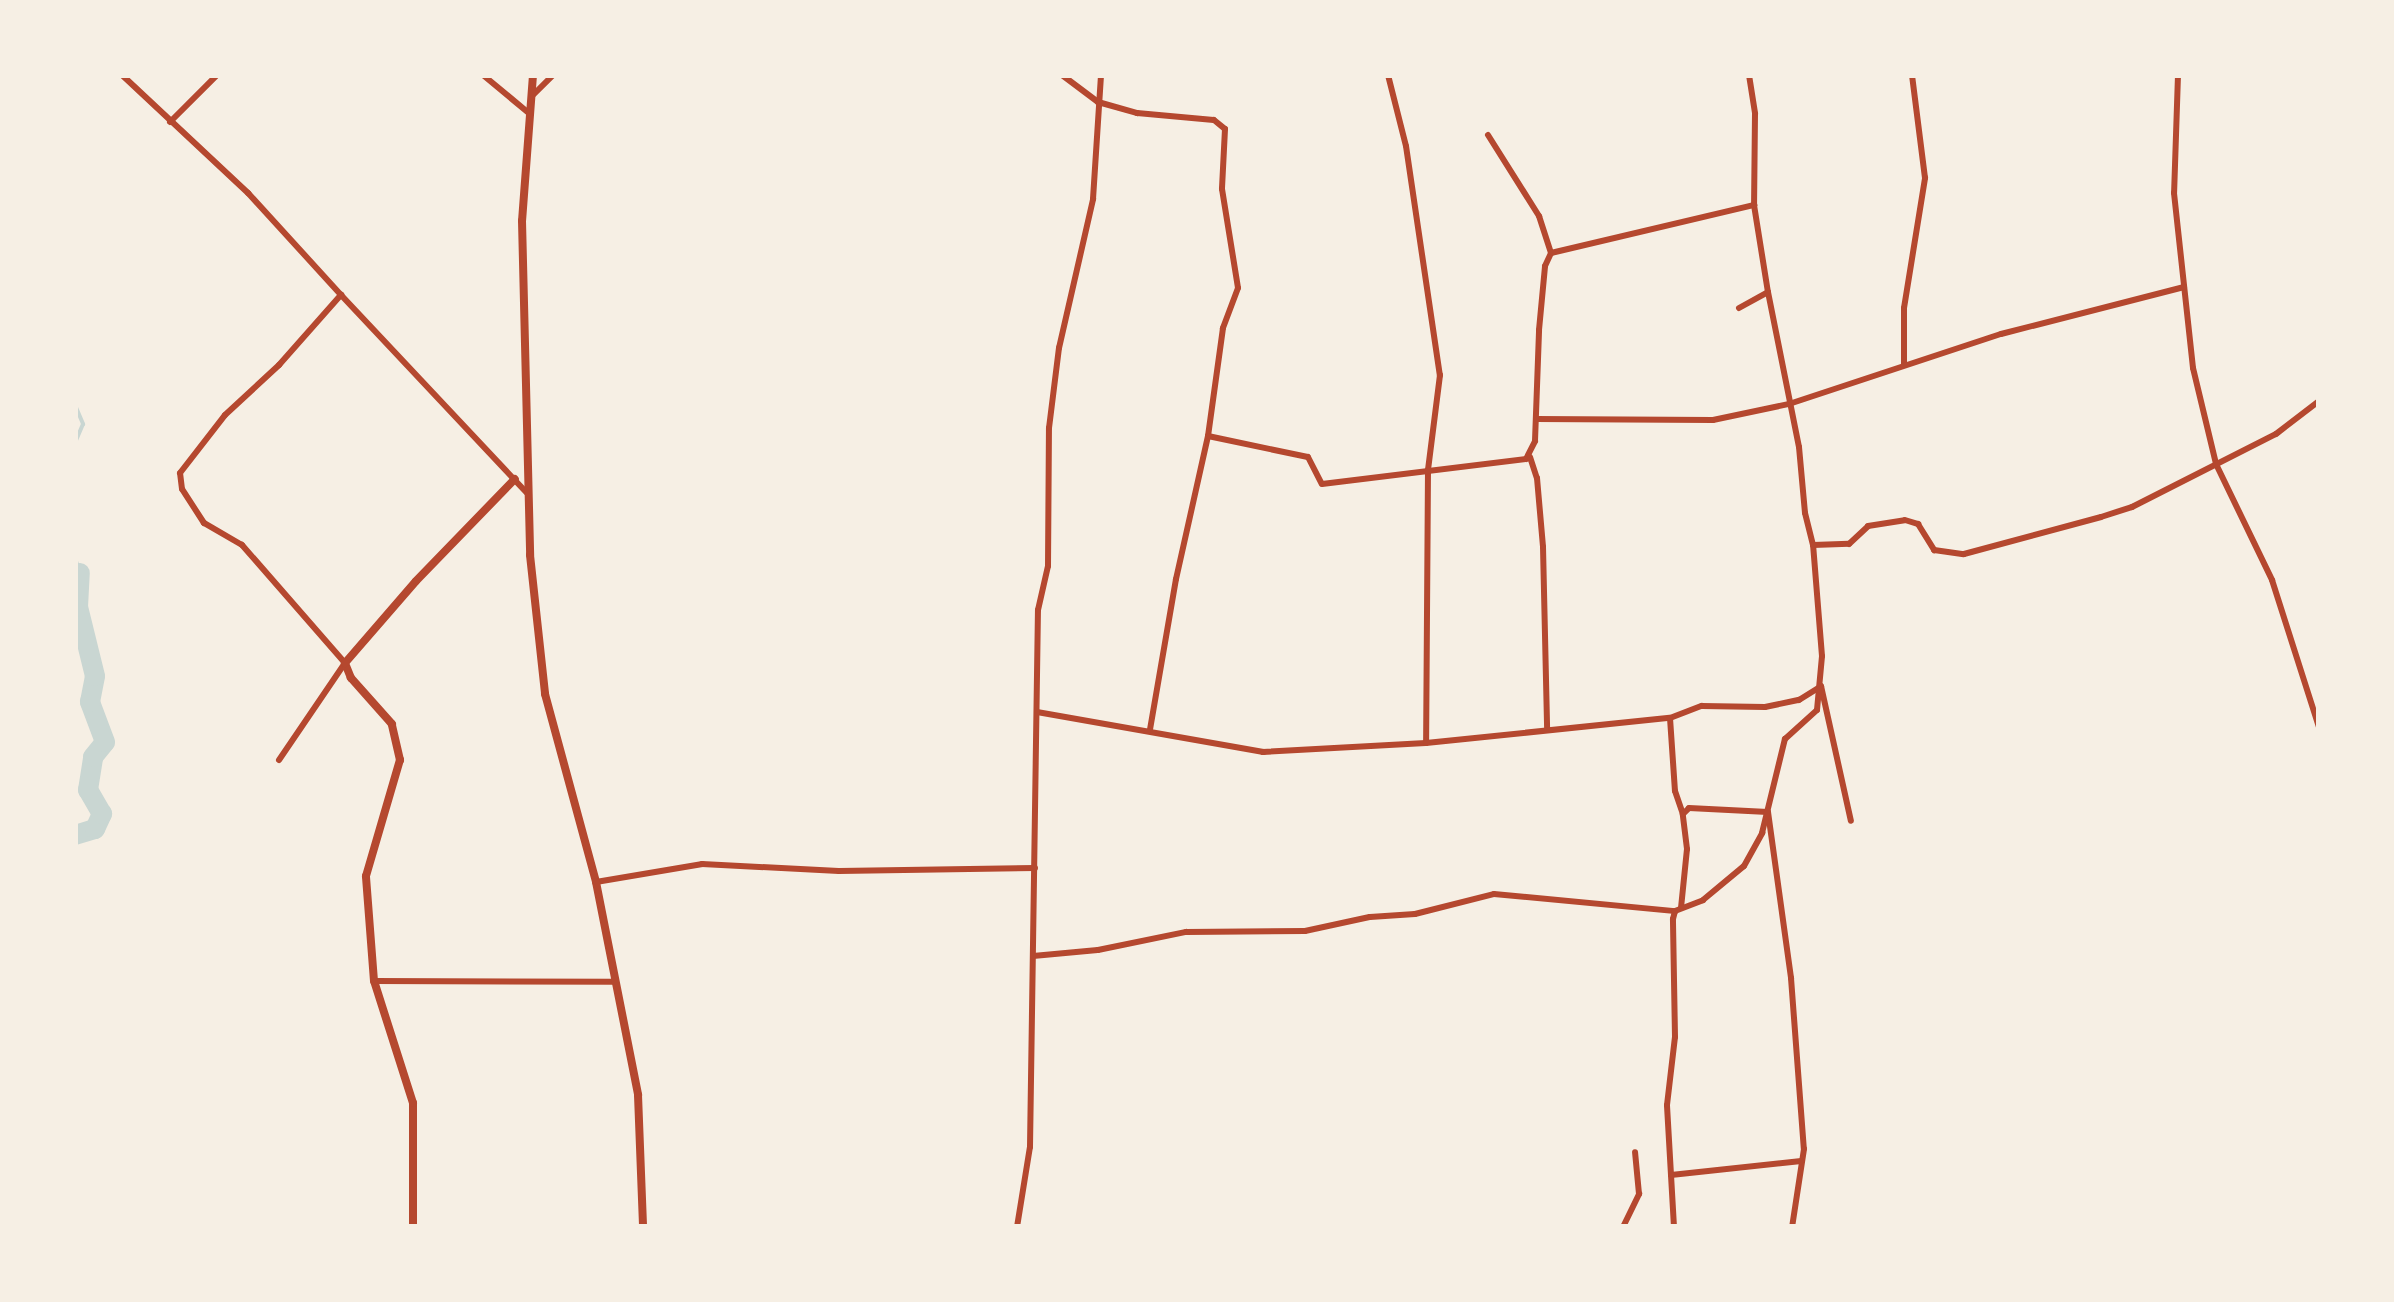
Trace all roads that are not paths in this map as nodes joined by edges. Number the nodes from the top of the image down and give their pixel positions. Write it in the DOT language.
graph roads {
  1 [pos="122,75"];
  2 [pos="217,75"];
  3 [pos="483,75"];
  4 [pos="533,75"];
  5 [pos="553,75"];
  6 [pos="1062,75"];
  7 [pos="1101,75"];
  8 [pos="1388,75"];
  9 [pos="1749,75"];
  10 [pos="1912,75"];
  11 [pos="2178,75"];
  12 [pos="531,97"];
  13 [pos="1098,102"];
  14 [pos="530,114"];
  15 [pos="170,122"];
  16 [pos="1488,135"];
  17 [pos="1754,205"];
  18 [pos="1550,253"];
  19 [pos="2184,287"];
  20 [pos="1768,292"];
  21 [pos="341,294"];
  22 [pos="1739,308"];
  23 [pos="1904,364"];
  24 [pos="2319,401"];
  25 [pos="1790,404"];
  26 [pos="1536,419"];
  27 [pos="1208,436"];
  28 [pos="1530,458"];
  29 [pos="2216,464"];
  30 [pos="1428,470"];
  31 [pos="514,479"];
  32 [pos="528,494"];
  33 [pos="1813,545"];
  34 [pos="346,663"];
  35 [pos="1821,686"];
  36 [pos="1038,712"];
  37 [pos="1670,718"];
  38 [pos="2319,728"];
  39 [pos="1547,729"];
  40 [pos="1150,730"];
  41 [pos="1426,744"];
  42 [pos="279,760"];
  43 [pos="1768,812"];
  44 [pos="1683,814"];
  45 [pos="1851,821"];
  46 [pos="1035,868"];
  47 [pos="596,882"];
  48 [pos="1678,909"];
  49 [pos="1032,956"];
  50 [pos="374,981"];
  51 [pos="614,982"];
  52 [pos="1635,1152"];
  53 [pos="1801,1161"];
  54 [pos="1670,1175"];
  55 [pos="413,1227"];
  56 [pos="643,1227"];
  57 [pos="1017,1227"];
  58 [pos="1623,1227"];
  59 [pos="1674,1227"];
  60 [pos="1792,1227"];
  1 -- 15 [label="street"];
  2 -- 15 [label="street"];
  3 -- 14 [label="street"];
  4 -- 12 [label="street"];
  5 -- 12 [label="street"];
  6 -- 13 [label="street"];
  7 -- 13 [label="street"];
  8 -- 30 [label="street"];
  9 -- 17 [label="street"];
  10 -- 23 [label="street"];
  11 -- 19 [label="street"];
  12 -- 14 [label="street"];
  13 -- 27 [label="street"];
  13 -- 36 [label="street"];
  14 -- 32 [label="street"];
  15 -- 21 [label="street"];
  16 -- 18 [label="street"];
  17 -- 18 [label="street"];
  17 -- 20 [label="street"];
  18 -- 26 [label="street"];
  19 -- 23 [label="street"];
  19 -- 29 [label="street"];
  20 -- 22 [label="street"];
  20 -- 25 [label="street"];
  21 -- 31 [label="street"];
  21 -- 34 [label="street"];
  23 -- 25 [label="street"];
  24 -- 29 [label="street"];
  25 -- 26 [label="street"];
  25 -- 33 [label="street"];
  26 -- 28 [label="street"];
  27 -- 30 [label="street"];
  27 -- 40 [label="street"];
  28 -- 30 [label="street"];
  28 -- 39 [label="street"];
  29 -- 33 [label="street"];
  29 -- 38 [label="street"];
  30 -- 41 [label="street"];
  31 -- 32 [label="street"];
  31 -- 34 [label="street"];
  32 -- 47 [label="street"];
  33 -- 35 [label="street"];
  34 -- 42 [label="street"];
  34 -- 50 [label="street"];
  35 -- 37 [label="street"];
  35 -- 43 [label="street"];
  35 -- 45 [label="street"];
  36 -- 40 [label="street"];
  36 -- 46 [label="street"];
  37 -- 39 [label="street"];
  37 -- 44 [label="street"];
  39 -- 41 [label="street"];
  40 -- 41 [label="street"];
  43 -- 44 [label="street"];
  43 -- 48 [label="street"];
  43 -- 53 [label="street"];
  44 -- 48 [label="street"];
  46 -- 47 [label="street"];
  46 -- 49 [label="street"];
  47 -- 51 [label="street"];
  48 -- 49 [label="street"];
  48 -- 54 [label="street"];
  49 -- 57 [label="street"];
  50 -- 51 [label="street"];
  50 -- 55 [label="street"];
  51 -- 56 [label="street"];
  52 -- 58 [label="street"];
  53 -- 54 [label="street"];
  53 -- 60 [label="street"];
  54 -- 59 [label="street"];
}
